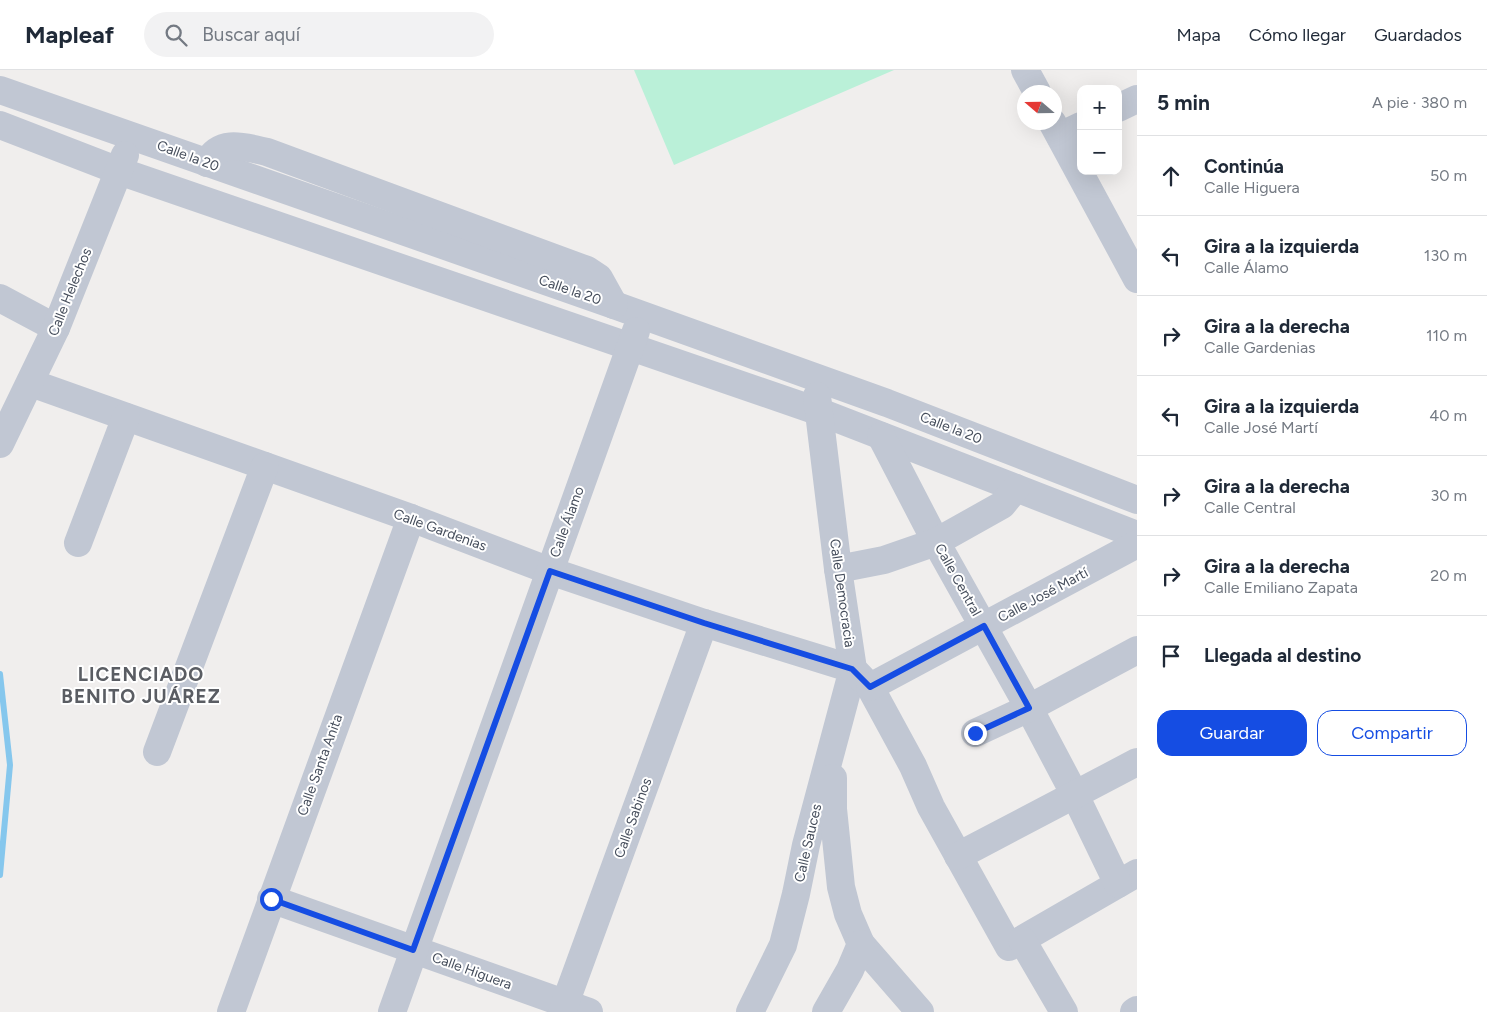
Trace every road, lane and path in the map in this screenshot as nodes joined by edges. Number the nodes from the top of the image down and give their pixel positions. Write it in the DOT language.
graph roads {
  1 [pos="1025,70"];
  2 [pos="1033,85"];
  3 [pos="0,90"];
  4 [pos="1137,99"];
  5 [pos="1122,106"];
  6 [pos="0,125"];
  7 [pos="1064,128"];
  8 [pos="132,136"];
  9 [pos="119,170"];
  10 [pos="1137,279"];
  11 [pos="0,298"];
  12 [pos="642,315"];
  13 [pos="56,328"];
  14 [pos="630,347"];
  15 [pos="814,377"];
  16 [pos="31,383"];
  17 [pos="820,412"];
  18 [pos="126,417"];
  19 [pos="881,436"];
  20 [pos="0,444"];
  21 [pos="265,466"];
  22 [pos="1016,488"];
  23 [pos="1137,500"];
  24 [pos="411,518"];
  25 [pos="1137,535"];
  26 [pos="936,542"];
  27 [pos="78,543"];
  28 [pos="1137,544"];
  29 [pos="838,569"];
  30 [pos="550,571"];
  31 [pos="704,623"];
  32 [pos="984,626"];
  33 [pos="1137,650"];
  34 [pos="861,678"];
  35 [pos="1029,708"];
  36 [pos="975,733"];
  37 [pos="833,746"];
  38 [pos="157,752"];
  39 [pos="1137,762"];
  40 [pos="1075,795"];
  41 [pos="958,856"];
  42 [pos="1127,878"];
  43 [pos="271,899"];
  44 [pos="861,944"];
  45 [pos="1015,944"];
  46 [pos="413,950"];
  47 [pos="572,1009"];
  48 [pos="231,1012"];
  49 [pos="392,1012"];
  50 [pos="750,1012"];
  51 [pos="826,1012"];
  52 [pos="920,1012"];
  53 [pos="1064,1012"];
  1 -- 2 [label="street"];
  3 -- 8 [label="street, Calle la 20"];
  4 -- 5 [label="street"];
  6 -- 9 [label="street"];
  7 -- 10 [label="street"];
  8 -- 9 [label="street, Calle Helechos"];
  8 -- 12 [label="street, Calle la 20"];
  9 -- 13 [label="street, Calle Helechos"];
  9 -- 14 [label="street"];
  11 -- 13 [label="street"];
  12 -- 14 [label="street, Calle Álamo"];
  12 -- 15 [label="street, Calle la 20"];
  13 -- 16 [label="street, Calle Helechos"];
  14 -- 17 [label="street"];
  14 -- 30 [label="street, Calle Álamo"];
  15 -- 17 [label="street, Calle Democracia"];
  15 -- 23 [label="street, Calle la 20"];
  16 -- 18 [label="street, Calle Gardenias"];
  16 -- 20 [label="street, Calle Helechos"];
  17 -- 19 [label="street"];
  17 -- 29 [label="street, Calle Democracia"];
  18 -- 21 [label="street, Calle Gardenias"];
  18 -- 27 [label="street"];
  19 -- 22 [label="street"];
  19 -- 26 [label="street, Calle Central"];
  21 -- 24 [label="street, Calle Gardenias"];
  21 -- 38 [label="street"];
  22 -- 25 [label="street"];
  22 -- 26 [label="street"];
  24 -- 30 [label="street, Calle Gardenias"];
  24 -- 43 [label="street, Calle Santa Anita"];
  26 -- 29 [label="street"];
  26 -- 32 [label="street, Calle Central"];
  28 -- 32 [label="street, Calle José Martí"];
  29 -- 34 [label="street, Calle Democracia"];
  30 -- 31 [label="street, Calle Gardenias"];
  30 -- 46 [label="street, Calle Álamo"];
  31 -- 34 [label="street, Calle Gardenias"];
  31 -- 47 [label="street, Calle Sabinos"];
  32 -- 34 [label="street, Calle José Martí"];
  32 -- 35 [label="street, Calle Central"];
  33 -- 35 [label="street"];
  34 -- 37 [label="street, Calle Sauces"];
  34 -- 41 [label="street, Calle Democracia"];
  35 -- 36 [label="street"];
  35 -- 40 [label="street, Calle Central"];
  37 -- 44 [label="street"];
  37 -- 50 [label="street, Calle Sauces"];
  39 -- 40 [label="street"];
  40 -- 41 [label="street"];
  40 -- 42 [label="street, Calle Central"];
  41 -- 45 [label="street, Calle Democracia"];
  42 -- 45 [label="street"];
  43 -- 46 [label="street, Calle Higuera"];
  43 -- 48 [label="street, Calle Santa Anita"];
  44 -- 51 [label="street"];
  44 -- 52 [label="street"];
  45 -- 53 [label="street, Calle Democracia"];
  46 -- 47 [label="street, Calle Higuera"];
  46 -- 49 [label="street, Calle Álamo"];
}
